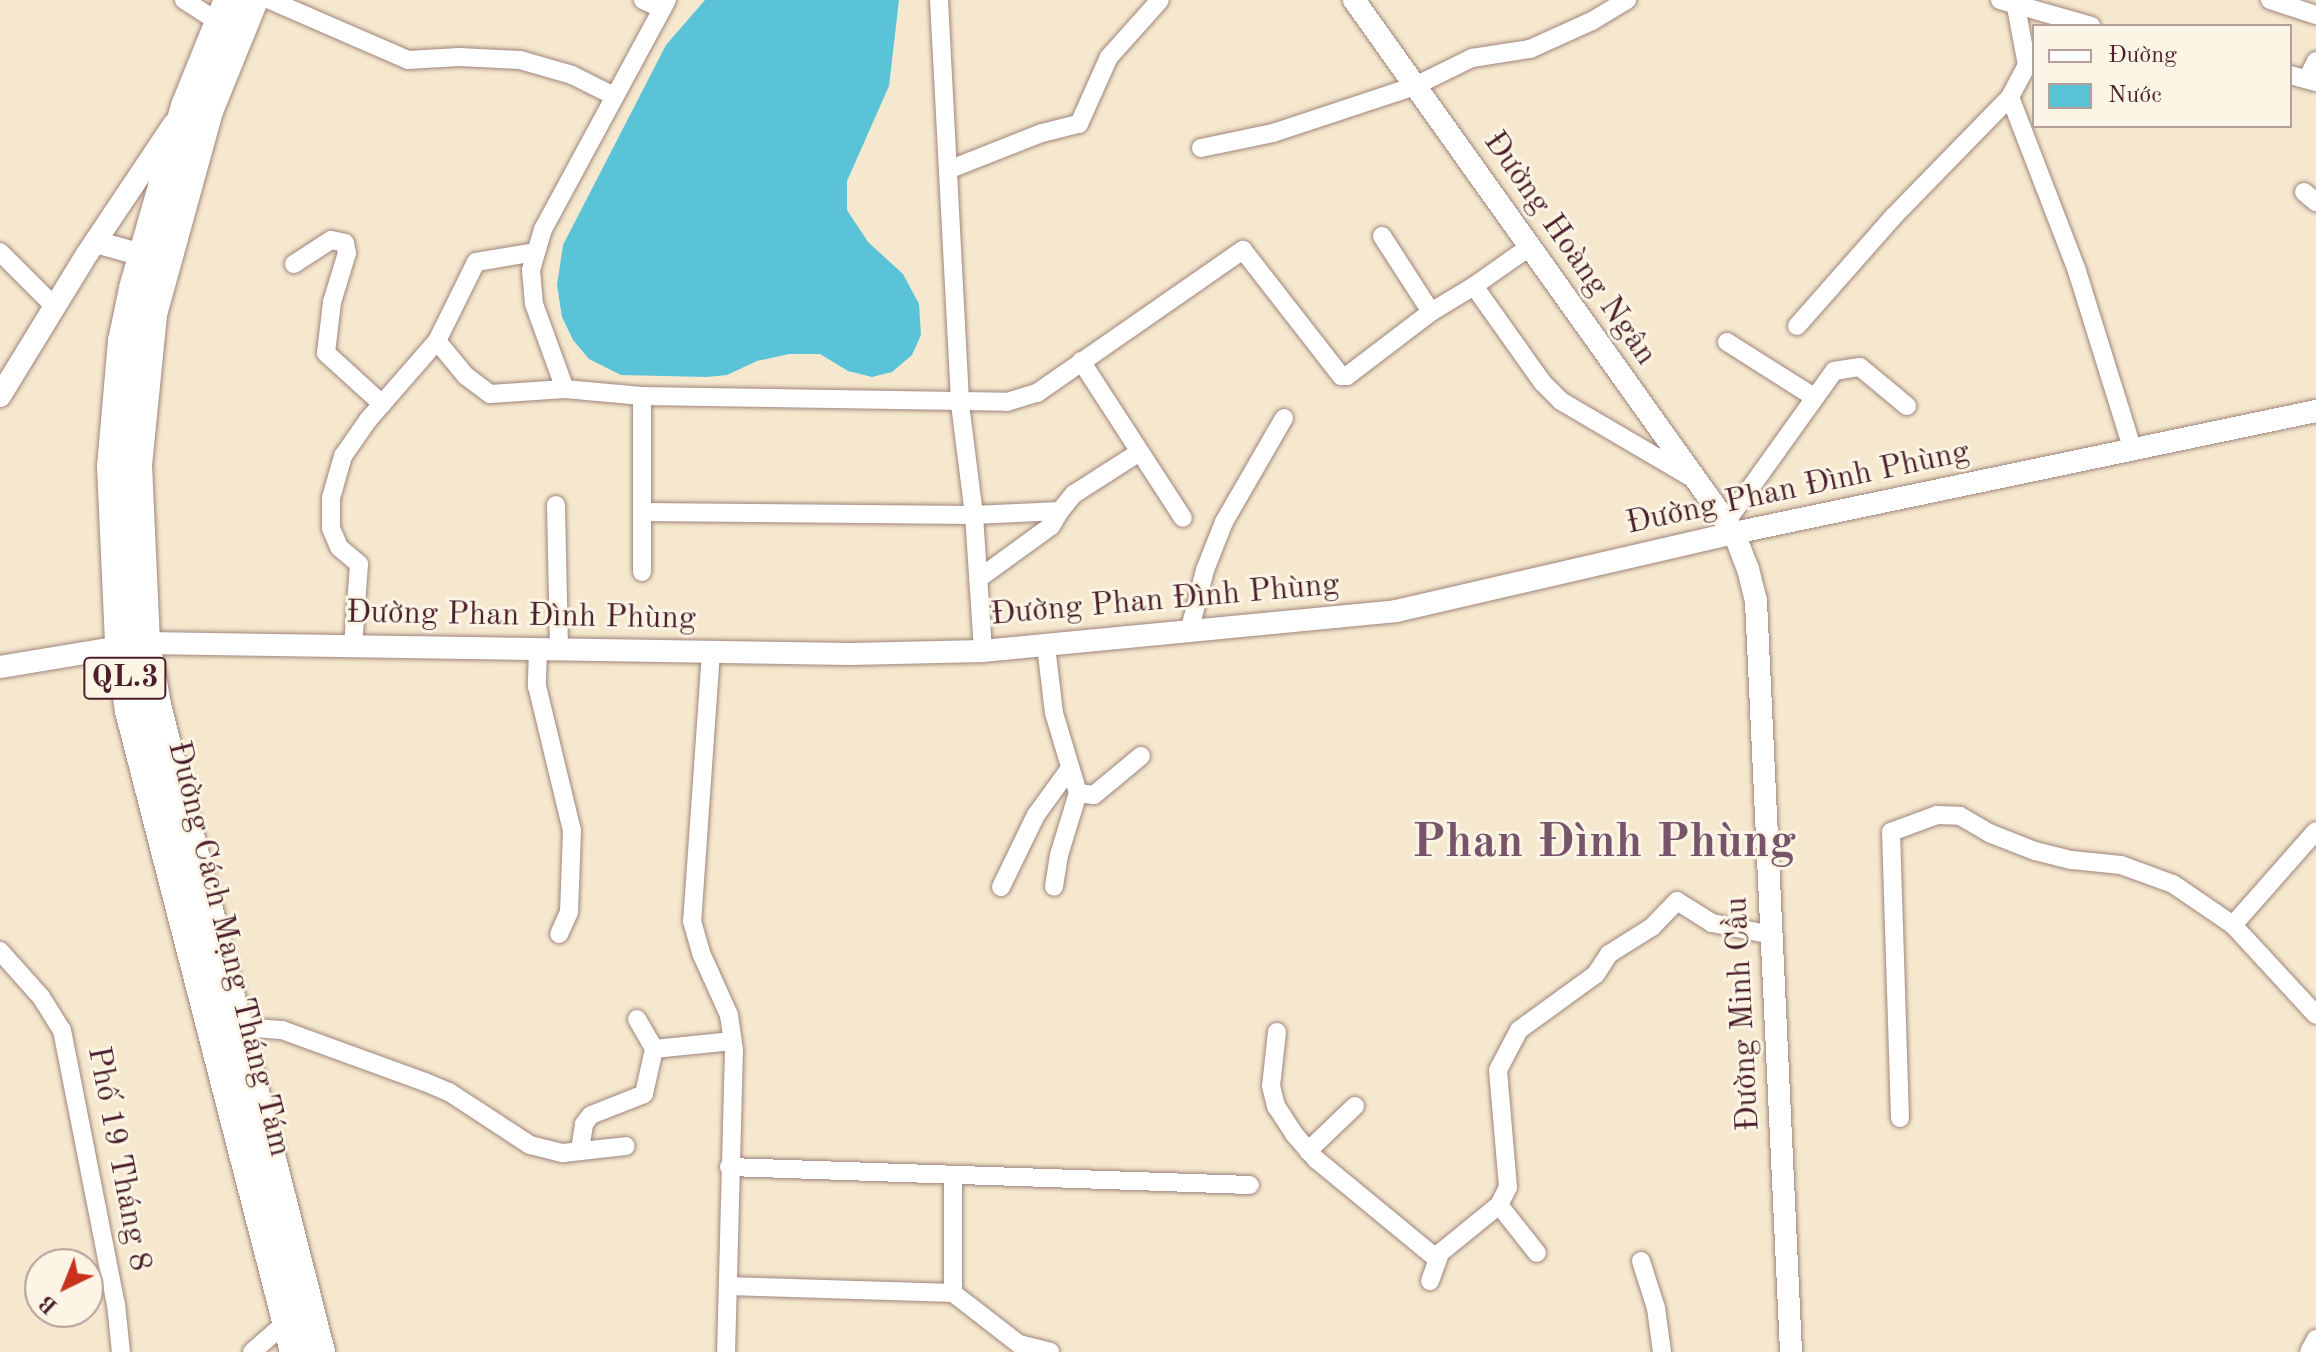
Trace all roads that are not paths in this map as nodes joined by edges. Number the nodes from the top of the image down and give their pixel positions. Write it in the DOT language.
graph roads {
  1 [pos="184,0"];
  2 [pos="253,0"];
  3 [pos="270,0"];
  4 [pos="643,0"];
  5 [pos="939,0"];
  6 [pos="1160,0"];
  7 [pos="1354,0"];
  8 [pos="1627,0"];
  9 [pos="2270,0"];
  10 [pos="2008,4"];
  11 [pos="664,5"];
  12 [pos="224,11"];
  13 [pos="2316,15"];
  14 [pos="2083,24"];
  15 [pos="2316,61"];
  16 [pos="2304,79"];
  17 [pos="1415,86"];
  18 [pos="614,96"];
  19 [pos="2010,97"];
  20 [pos="186,106"];
  21 [pos="1201,148"];
  22 [pos="948,170"];
  23 [pos="1382,236"];
  24 [pos="95,242"];
  25 [pos="1529,247"];
  26 [pos="0,252"];
  27 [pos="536,252"];
  28 [pos="154,259"];
  29 [pos="294,264"];
  30 [pos="1474,286"];
  31 [pos="55,307"];
  32 [pos="1431,312"];
  33 [pos="1797,326"];
  34 [pos="437,341"];
  35 [pos="1727,342"];
  36 [pos="1081,361"];
  37 [pos="565,389"];
  38 [pos="0,396"];
  39 [pos="642,396"];
  40 [pos="1814,397"];
  41 [pos="382,404"];
  42 [pos="960,404"];
  43 [pos="1907,406"];
  44 [pos="2316,411"];
  45 [pos="1284,418"];
  46 [pos="2133,451"];
  47 [pos="1138,453"];
  48 [pos="1692,478"];
  49 [pos="556,505"];
  50 [pos="1060,511"];
  51 [pos="643,512"];
  52 [pos="974,515"];
  53 [pos="1183,518"];
  54 [pos="1730,528"];
  55 [pos="642,572"];
  56 [pos="978,579"];
  57 [pos="1189,632"];
  58 [pos="132,644"];
  59 [pos="353,646"];
  60 [pos="1046,646"];
  61 [pos="549,650"];
  62 [pos="983,651"];
  63 [pos="711,652"];
  64 [pos="0,667"];
  65 [pos="1141,756"];
  66 [pos="1068,771"];
  67 [pos="1078,793"];
  68 [pos="2316,831"];
  69 [pos="1001,887"];
  70 [pos="1054,887"];
  71 [pos="2233,925"];
  72 [pos="559,934"];
  73 [pos="1772,935"];
  74 [pos="0,951"];
  75 [pos="2316,1015"];
  76 [pos="637,1019"];
  77 [pos="238,1027"];
  78 [pos="1277,1032"];
  79 [pos="733,1041"];
  80 [pos="654,1049"];
  81 [pos="1355,1106"];
  82 [pos="1900,1118"];
  83 [pos="626,1146"];
  84 [pos="580,1150"];
  85 [pos="1308,1151"];
  86 [pos="729,1167"];
  87 [pos="953,1175"];
  88 [pos="1250,1185"];
  89 [pos="1499,1205"];
  90 [pos="1537,1253"];
  91 [pos="1437,1259"];
  92 [pos="1641,1261"];
  93 [pos="1430,1281"];
  94 [pos="728,1286"];
  95 [pos="953,1293"];
  96 [pos="298,1315"];
  97 [pos="2316,1339"];
  98 [pos="121,1352"];
  99 [pos="252,1352"];
  100 [pos="295,1352"];
  101 [pos="320,1352"];
  102 [pos="726,1352"];
  103 [pos="1050,1352"];
  104 [pos="1662,1352"];
  105 [pos="1791,1352"];
  106 [pos="2309,1352"];
  1 -- 12 [label="street"];
  2 -- 28 [label="highway, Đường Cách Mạng Tháng Tám / QL.3"];
  3 -- 18 [label="street"];
  4 -- 11 [label="street"];
  5 -- 22 [label="street"];
  6 -- 22 [label="street"];
  7 -- 17 [label="street, Đường Hoàng Ngân"];
  8 -- 17 [label="street"];
  9 -- 13 [label="street"];
  10 -- 14 [label="street"];
  10 -- 19 [label="street"];
  11 -- 18 [label="street"];
  12 -- 20 [label="highway, Đường Cách Mạng Tháng Tám / QL.3"];
  15 -- 16 [label="street"];
  17 -- 21 [label="street"];
  17 -- 25 [label="street, Đường Hoàng Ngân"];
  18 -- 27 [label="street"];
  19 -- 33 [label="street"];
  19 -- 46 [label="street"];
  20 -- 24 [label="street"];
  20 -- 28 [label="highway, Đường Cách Mạng Tháng Tám / QL.3"];
  22 -- 42 [label="street"];
  23 -- 32 [label="street"];
  24 -- 28 [label="street"];
  24 -- 31 [label="street"];
  25 -- 30 [label="street"];
  25 -- 48 [label="street, Đường Hoàng Ngân"];
  26 -- 31 [label="street"];
  27 -- 34 [label="street"];
  27 -- 37 [label="street"];
  28 -- 58 [label="highway, Đường Cách Mạng Tháng Tám / QL.3"];
  29 -- 41 [label="street"];
  30 -- 32 [label="street"];
  30 -- 48 [label="street"];
  31 -- 38 [label="street"];
  32 -- 36 [label="street"];
  34 -- 37 [label="street"];
  34 -- 41 [label="street"];
  35 -- 40 [label="street"];
  36 -- 42 [label="street"];
  36 -- 47 [label="street"];
  37 -- 39 [label="street"];
  39 -- 42 [label="street"];
  39 -- 51 [label="street"];
  40 -- 43 [label="street"];
  40 -- 54 [label="street"];
  41 -- 59 [label="street"];
  42 -- 52 [label="street"];
  44 -- 46 [label="street, Đường Phan Đình Phùng"];
  45 -- 57 [label="street"];
  46 -- 54 [label="street, Đường Phan Đình Phùng"];
  47 -- 50 [label="street"];
  47 -- 53 [label="street"];
  48 -- 54 [label="street, Đường Hoàng Ngân"];
  49 -- 61 [label="street"];
  50 -- 52 [label="street"];
  50 -- 56 [label="street"];
  51 -- 52 [label="street"];
  51 -- 55 [label="street"];
  52 -- 56 [label="street"];
  54 -- 57 [label="street, Đường Phan Đình Phùng"];
  54 -- 73 [label="street, Đường Minh Cầu"];
  56 -- 62 [label="street"];
  57 -- 60 [label="street, Đường Phan Đình Phùng"];
  58 -- 59 [label="street, Đường Phan Đình Phùng"];
  58 -- 64 [label="street, Đường Phan Đình Phùng"];
  58 -- 77 [label="highway, Đường Cách Mạng Tháng Tám / QL.3"];
  58 -- 96 [label="highway, Đường Cách Mạng Tháng Tám / QL.3"];
  59 -- 61 [label="street, Đường Phan Đình Phùng"];
  60 -- 62 [label="street, Đường Phan Đình Phùng"];
  60 -- 66 [label="street"];
  61 -- 63 [label="street, Đường Phan Đình Phùng"];
  61 -- 72 [label="street"];
  62 -- 63 [label="street, Đường Phan Đình Phùng"];
  63 -- 79 [label="street"];
  65 -- 67 [label="street"];
  66 -- 67 [label="street"];
  66 -- 69 [label="street"];
  67 -- 70 [label="street"];
  68 -- 71 [label="street"];
  71 -- 75 [label="street"];
  71 -- 82 [label="street"];
  73 -- 89 [label="street"];
  73 -- 105 [label="street, Đường Minh Cầu"];
  74 -- 98 [label="street, Phố 19 Tháng 8"];
  76 -- 80 [label="street"];
  77 -- 84 [label="street"];
  77 -- 96 [label="highway, Đường Cách Mạng Tháng Tám / QL.3"];
  78 -- 85 [label="street"];
  79 -- 80 [label="street"];
  79 -- 86 [label="street"];
  80 -- 84 [label="street"];
  81 -- 85 [label="street"];
  83 -- 84 [label="street"];
  85 -- 91 [label="street"];
  86 -- 87 [label="street"];
  86 -- 94 [label="street"];
  87 -- 88 [label="street"];
  87 -- 95 [label="street"];
  89 -- 90 [label="street"];
  89 -- 91 [label="street"];
  91 -- 93 [label="street"];
  92 -- 104 [label="street"];
  94 -- 95 [label="street"];
  94 -- 102 [label="street"];
  95 -- 103 [label="street"];
  96 -- 99 [label="street"];
  96 -- 100 [label="highway, Đường Cách Mạng Tháng Tám / QL.3"];
  96 -- 101 [label="highway, Đường Cách Mạng Tháng Tám / QL.3"];
  97 -- 106 [label="street"];
}
